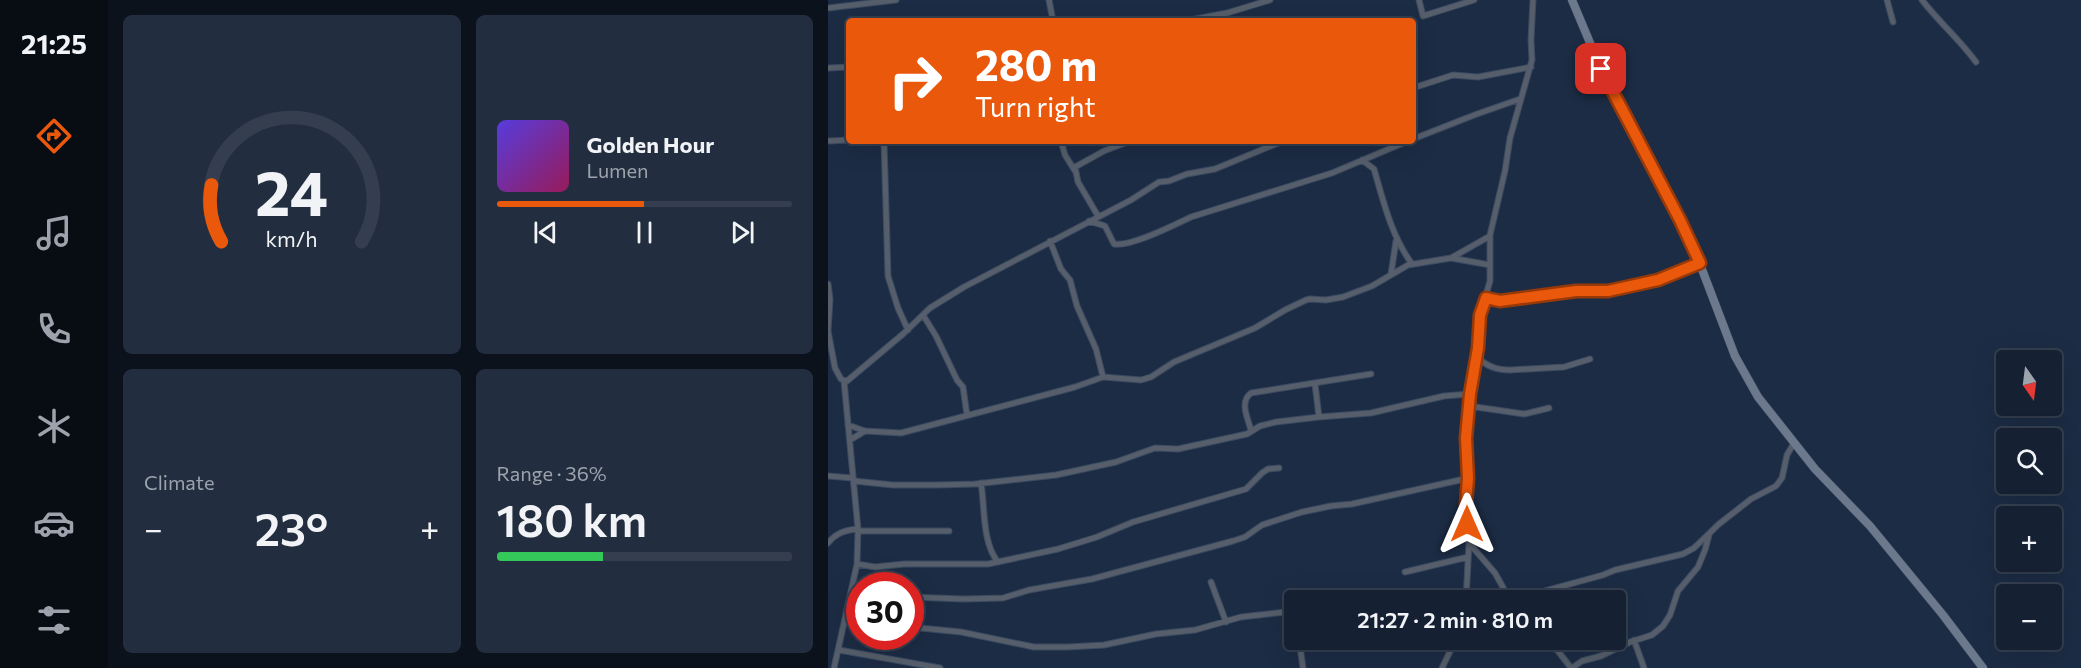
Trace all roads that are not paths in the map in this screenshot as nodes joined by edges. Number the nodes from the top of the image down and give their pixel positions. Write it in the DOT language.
graph roads {
  1 [pos="896,0"];
  2 [pos="1049,0"];
  3 [pos="1270,0"];
  4 [pos="1419,0"];
  5 [pos="1474,0"];
  6 [pos="1533,0"];
  7 [pos="1572,0"];
  8 [pos="1887,0"];
  9 [pos="1922,0"];
  10 [pos="828,8"];
  11 [pos="1052,18"];
  12 [pos="1201,18"];
  13 [pos="1893,22"];
  14 [pos="1976,62"];
  15 [pos="846,67"];
  16 [pos="1531,67"];
  17 [pos="828,68"];
  18 [pos="1416,87"];
  19 [pos="1520,99"];
  20 [pos="1416,138"];
  21 [pos="846,140"];
  22 [pos="828,141"];
  23 [pos="884,144"];
  24 [pos="1062,144"];
  25 [pos="1123,144"];
  26 [pos="1276,144"];
  27 [pos="1401,144"];
  28 [pos="1362,160"];
  29 [pos="1076,168"];
  30 [pos="1098,216"];
  31 [pos="1089,220"];
  32 [pos="1490,236"];
  33 [pos="1396,238"];
  34 [pos="1050,241"];
  35 [pos="1451,258"];
  36 [pos="1700,263"];
  37 [pos="1412,264"];
  38 [pos="1490,265"];
  39 [pos="1391,274"];
  40 [pos="828,284"];
  41 [pos="1486,298"];
  42 [pos="923,315"];
  43 [pos="908,330"];
  44 [pos="828,331"];
  45 [pos="1477,356"];
  46 [pos="1590,359"];
  47 [pos="1483,363"];
  48 [pos="1476,366"];
  49 [pos="1371,374"];
  50 [pos="1103,377"];
  51 [pos="844,381"];
  52 [pos="1315,384"];
  53 [pos="1470,394"];
  54 [pos="1469,406"];
  55 [pos="1549,408"];
  56 [pos="967,415"];
  57 [pos="1319,417"];
  58 [pos="848,426"];
  59 [pos="1251,430"];
  60 [pos="865,431"];
  61 [pos="850,440"];
  62 [pos="1794,443"];
  63 [pos="1279,468"];
  64 [pos="828,476"];
  65 [pos="1468,478"];
  66 [pos="854,480"];
  67 [pos="981,483"];
  68 [pos="858,530"];
  69 [pos="950,531"];
  70 [pos="1710,534"];
  71 [pos="828,543"];
  72 [pos="1468,543"];
  73 [pos="992,555"];
  74 [pos="1468,557"];
  75 [pos="998,562"];
  76 [pos="857,564"];
  77 [pos="988,564"];
  78 [pos="855,572"];
  79 [pos="1405,572"];
  80 [pos="1211,582"];
  81 [pos="1466,590"];
  82 [pos="1505,590"];
  83 [pos="1548,590"];
  84 [pos="924,598"];
  85 [pos="1284,612"];
  86 [pos="846,618"];
  87 [pos="1226,622"];
  88 [pos="924,628"];
  89 [pos="1634,640"];
  90 [pos="839,650"];
  91 [pos="1301,650"];
  92 [pos="1451,650"];
  93 [pos="1557,650"];
  94 [pos="834,668"];
  95 [pos="940,668"];
  96 [pos="1303,668"];
  97 [pos="1442,668"];
  98 [pos="1571,668"];
  99 [pos="1644,668"];
  100 [pos="1983,668"];
  1 -- 10 [label="street"];
  2 -- 11 [label="street"];
  3 -- 12 [label="street"];
  4 -- 5 [label="street"];
  6 -- 16 [label="street"];
  7 -- 36 [label="street"];
  8 -- 13 [label="street"];
  9 -- 14 [label="street"];
  15 -- 17 [label="street"];
  16 -- 18 [label="street"];
  16 -- 19 [label="street"];
  19 -- 20 [label="street"];
  19 -- 32 [label="street"];
  21 -- 22 [label="street"];
  23 -- 43 [label="street"];
  24 -- 29 [label="street"];
  25 -- 29 [label="street"];
  26 -- 30 [label="street"];
  27 -- 28 [label="street"];
  28 -- 31 [label="street"];
  28 -- 33 [label="street"];
  29 -- 30 [label="street"];
  30 -- 31 [label="street"];
  31 -- 34 [label="street"];
  32 -- 35 [label="street"];
  32 -- 38 [label="street"];
  33 -- 37 [label="street"];
  33 -- 39 [label="street"];
  34 -- 42 [label="street"];
  34 -- 50 [label="street"];
  35 -- 37 [label="street"];
  35 -- 38 [label="street"];
  36 -- 41 [label="street"];
  36 -- 62 [label="street"];
  37 -- 39 [label="street"];
  38 -- 41 [label="street"];
  39 -- 50 [label="street"];
  40 -- 44 [label="street"];
  41 -- 45 [label="street"];
  42 -- 43 [label="street"];
  42 -- 56 [label="street"];
  43 -- 51 [label="street"];
  44 -- 51 [label="street"];
  45 -- 47 [label="street"];
  45 -- 48 [label="street"];
  46 -- 47 [label="street"];
  47 -- 48 [label="street"];
  48 -- 53 [label="street"];
  49 -- 52 [label="street"];
  50 -- 56 [label="street"];
  51 -- 58 [label="street"];
  52 -- 57 [label="street"];
  52 -- 59 [label="street"];
  53 -- 54 [label="street"];
  53 -- 57 [label="street"];
  54 -- 55 [label="street"];
  54 -- 65 [label="street"];
  56 -- 60 [label="street"];
  57 -- 59 [label="street"];
  58 -- 60 [label="street"];
  58 -- 61 [label="street"];
  59 -- 67 [label="street"];
  60 -- 61 [label="street"];
  61 -- 66 [label="street"];
  62 -- 70 [label="street"];
  62 -- 100 [label="street"];
  63 -- 75 [label="street"];
  64 -- 66 [label="street"];
  65 -- 72 [label="street"];
  65 -- 84 [label="street"];
  66 -- 67 [label="street"];
  66 -- 68 [label="street"];
  67 -- 73 [label="street"];
  68 -- 69 [label="street"];
  68 -- 71 [label="street"];
  68 -- 76 [label="street"];
  70 -- 83 [label="street"];
  70 -- 89 [label="street"];
  72 -- 74 [label="street"];
  72 -- 82 [label="street"];
  73 -- 75 [label="street"];
  73 -- 77 [label="street"];
  74 -- 79 [label="street"];
  74 -- 81 [label="street"];
  75 -- 77 [label="street"];
  76 -- 77 [label="street"];
  76 -- 78 [label="street"];
  80 -- 87 [label="street"];
  85 -- 87 [label="street"];
  86 -- 90 [label="street"];
  87 -- 88 [label="street"];
  89 -- 98 [label="street"];
  89 -- 99 [label="street"];
  90 -- 94 [label="street"];
  90 -- 95 [label="street"];
  91 -- 96 [label="street"];
  92 -- 97 [label="street"];
  93 -- 98 [label="street"];
}
